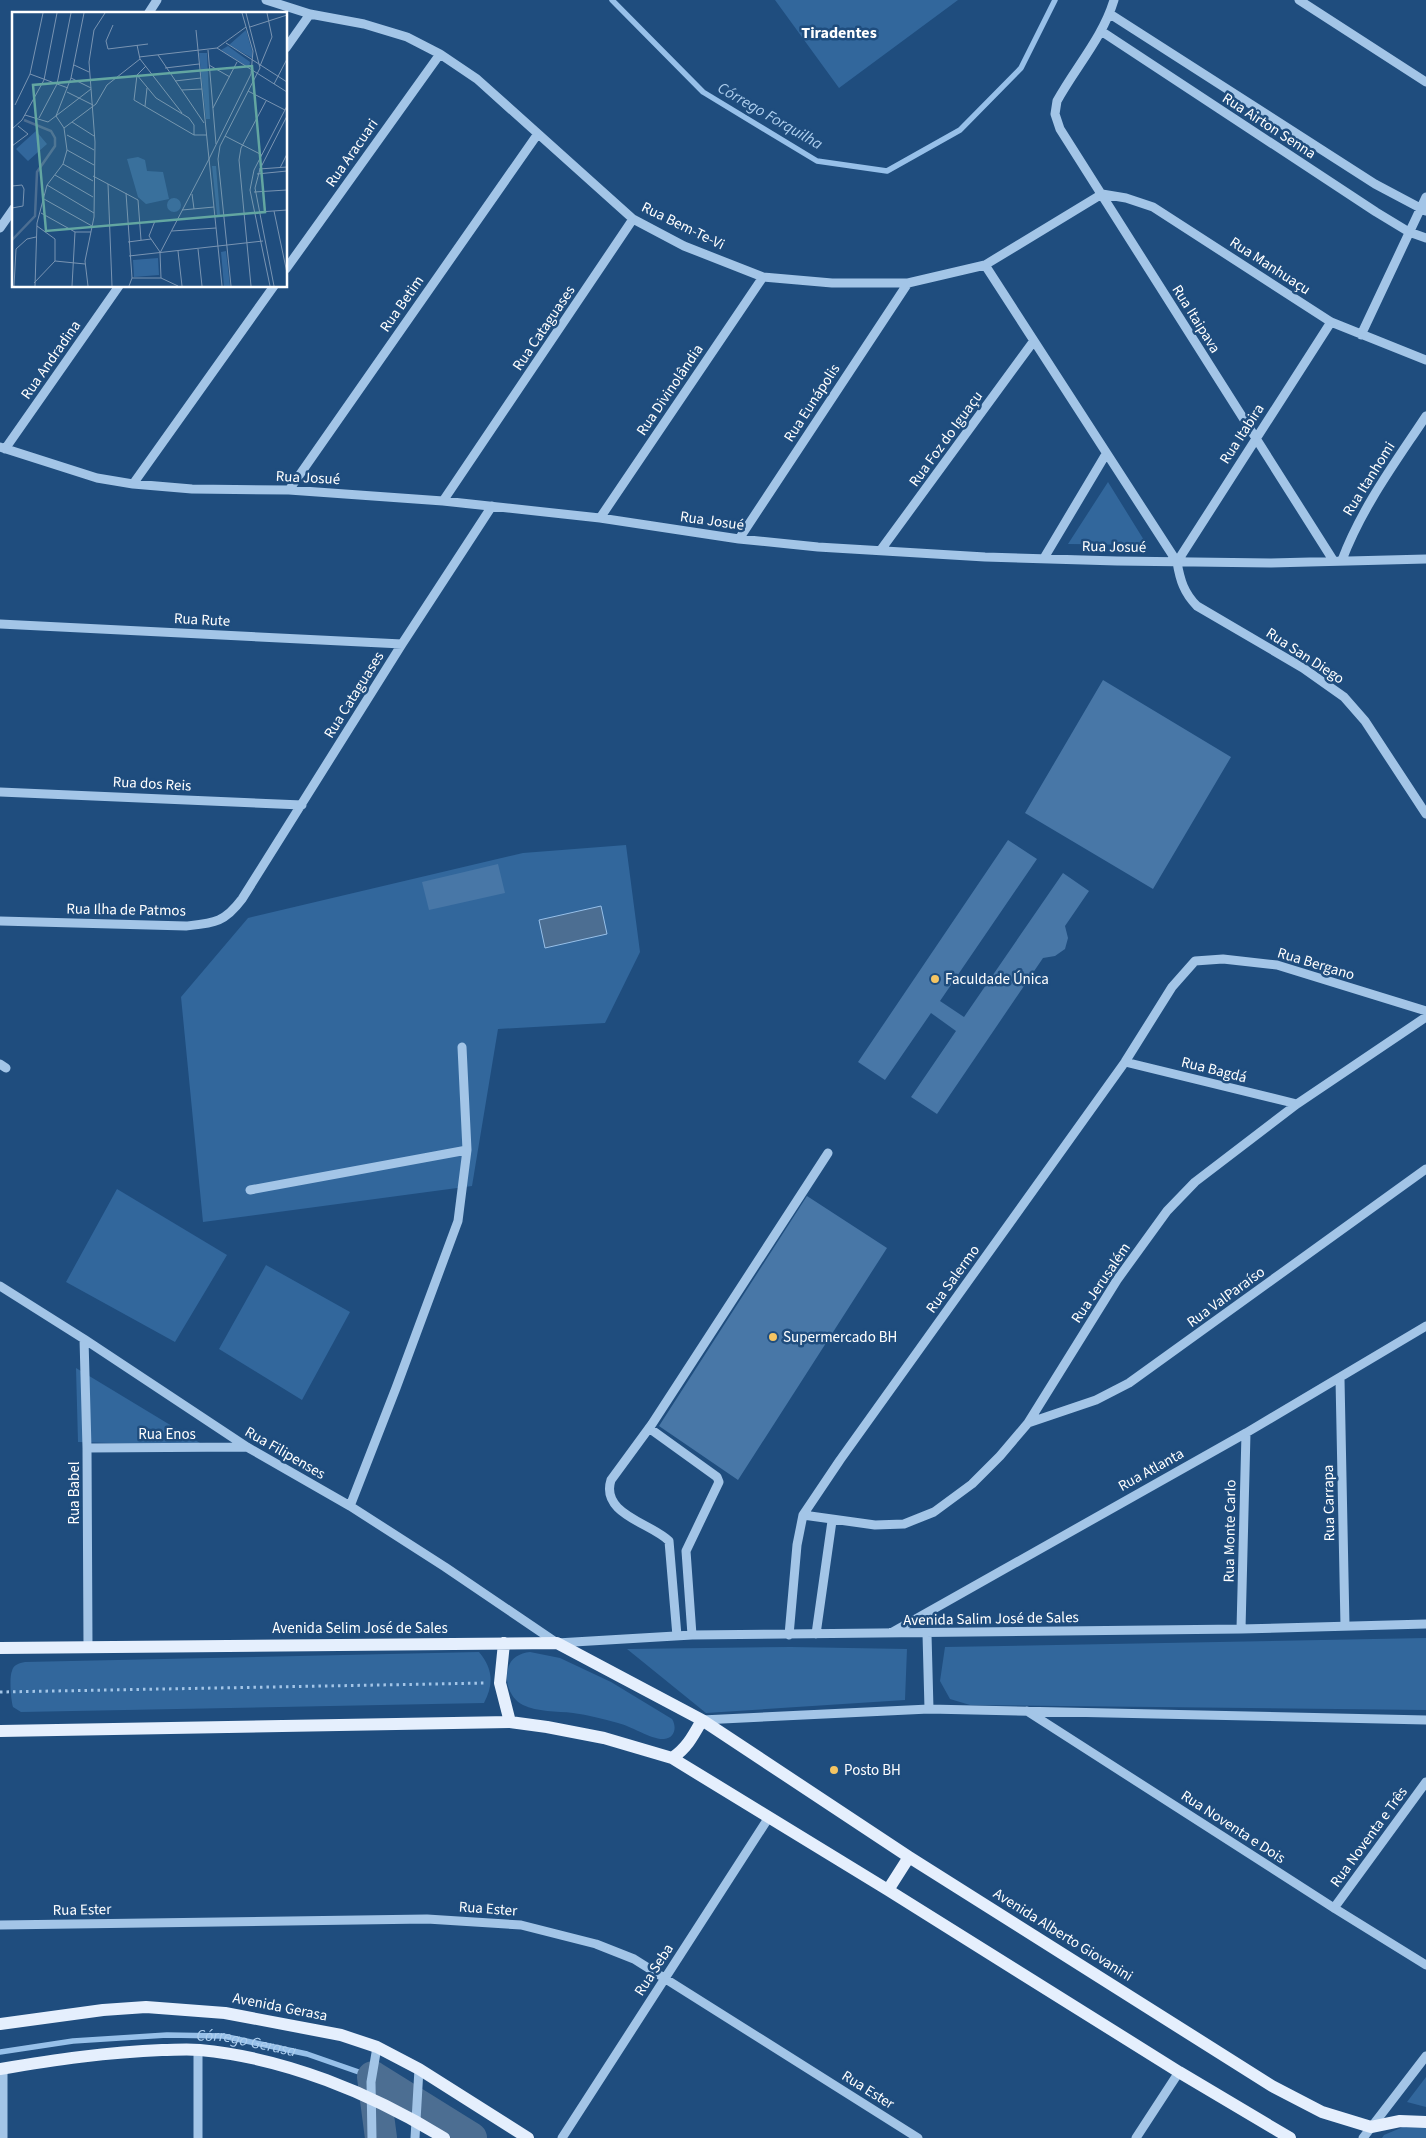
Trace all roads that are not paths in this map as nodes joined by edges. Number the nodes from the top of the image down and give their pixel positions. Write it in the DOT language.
graph roads {
  1 [pos="157,0"];
  2 [pos="266,0"];
  3 [pos="1114,0"];
  4 [pos="1299,0"];
  5 [pos="149,12"];
  6 [pos="310,14"];
  7 [pos="1110,14"];
  8 [pos="1101,31"];
  9 [pos="288,45"];
  10 [pos="440,54"];
  11 [pos="1426,82"];
  12 [pos="537,134"];
  13 [pos="1102,194"];
  14 [pos="1426,198"];
  15 [pos="1423,210"];
  16 [pos="12,211"];
  17 [pos="633,219"];
  18 [pos="0,228"];
  19 [pos="1409,232"];
  20 [pos="1426,238"];
  21 [pos="985,265"];
  22 [pos="288,266"];
  23 [pos="763,277"];
  24 [pos="908,283"];
  25 [pos="118,288"];
  26 [pos="273,288"];
  27 [pos="1331,322"];
  28 [pos="1361,336"];
  29 [pos="1033,342"];
  30 [pos="1426,360"];
  31 [pos="1426,416"];
  32 [pos="1255,439"];
  33 [pos="3,448"];
  34 [pos="1106,454"];
  35 [pos="133,484"];
  36 [pos="289,490"];
  37 [pos="443,501"];
  38 [pos="492,506"];
  39 [pos="600,518"];
  40 [pos="739,539"];
  41 [pos="880,551"];
  42 [pos="1044,558"];
  43 [pos="1426,559"];
  44 [pos="1338,560"];
  45 [pos="1177,562"];
  46 [pos="0,624"];
  47 [pos="402,644"];
  48 [pos="0,792"];
  49 [pos="302,805"];
  50 [pos="1426,814"];
  51 [pos="242,899"];
  52 [pos="0,921"];
  53 [pos="1195,960"];
  54 [pos="1426,1011"];
  55 [pos="1426,1017"];
  56 [pos="462,1047"];
  57 [pos="1125,1062"];
  58 [pos="1297,1104"];
  59 [pos="467,1150"];
  60 [pos="828,1153"];
  61 [pos="1426,1169"];
  62 [pos="250,1190"];
  63 [pos="0,1286"];
  64 [pos="1426,1326"];
  65 [pos="84,1339"];
  66 [pos="1340,1379"];
  67 [pos="1028,1423"];
  68 [pos="649,1428"];
  69 [pos="1246,1433"];
  70 [pos="247,1447"];
  71 [pos="87,1448"];
  72 [pos="350,1506"];
  73 [pos="804,1516"];
  74 [pos="832,1520"];
  75 [pos="1426,1624"];
  76 [pos="1345,1626"];
  77 [pos="1241,1630"];
  78 [pos="816,1634"];
  79 [pos="928,1634"];
  80 [pos="692,1635"];
  81 [pos="888,1635"];
  82 [pos="677,1636"];
  83 [pos="789,1636"];
  84 [pos="504,1643"];
  85 [pos="557,1643"];
  86 [pos="88,1646"];
  87 [pos="0,1648"];
  88 [pos="929,1709"];
  89 [pos="1027,1711"];
  90 [pos="702,1720"];
  91 [pos="1426,1720"];
  92 [pos="510,1722"];
  93 [pos="0,1731"];
  94 [pos="672,1758"];
  95 [pos="1426,1782"];
  96 [pos="769,1817"];
  97 [pos="908,1857"];
  98 [pos="888,1890"];
  99 [pos="1334,1908"];
  100 [pos="0,1925"];
  101 [pos="1426,1965"];
  102 [pos="664,1978"];
  103 [pos="0,2024"];
  104 [pos="377,2047"];
  105 [pos="198,2050"];
  106 [pos="1426,2056"];
  107 [pos="1,2068"];
  108 [pos="419,2069"];
  109 [pos="1179,2072"];
  110 [pos="373,2099"];
  111 [pos="413,2115"];
  112 [pos="1426,2122"];
  113 [pos="1371,2127"];
  114 [pos="3,2138"];
  115 [pos="198,2138"];
  116 [pos="372,2138"];
  117 [pos="415,2138"];
  118 [pos="444,2138"];
  119 [pos="528,2138"];
  120 [pos="562,2138"];
  121 [pos="918,2138"];
  122 [pos="1136,2138"];
  123 [pos="1290,2138"];
  124 [pos="1363,2138"];
  1 -- 5 [label="street"];
  2 -- 6 [label="street, Rua Bem-Te-Vi"];
  3 -- 7 [label="street"];
  4 -- 11 [label="street"];
  6 -- 9 [label="street"];
  6 -- 10 [label="street, Rua Bem-Te-Vi"];
  7 -- 8 [label="street"];
  7 -- 15 [label="street, Rua Airton Senna"];
  8 -- 13 [label="street, Rua Itaipava"];
  8 -- 19 [label="street, Rua Airton Senna"];
  10 -- 12 [label="street, Rua Bem-Te-Vi"];
  10 -- 22 [label="street, Rua Aracuari"];
  12 -- 17 [label="street, Rua Bem-Te-Vi"];
  12 -- 36 [label="street, Rua Betim"];
  13 -- 21 [label="street, Rua Bem-Te-Vi"];
  13 -- 27 [label="street, Rua Manhuaçu"];
  13 -- 32 [label="street, Rua Itaipava"];
  14 -- 15 [label="street"];
  15 -- 19 [label="street"];
  16 -- 18 [label="street"];
  17 -- 23 [label="street, Rua Bem-Te-Vi"];
  17 -- 37 [label="street, Rua Cataguases"];
  19 -- 20 [label="street, Rua Airton Senna"];
  19 -- 28 [label="street"];
  21 -- 24 [label="street, Rua Bem-Te-Vi"];
  21 -- 29 [label="street"];
  23 -- 24 [label="street, Rua Bem-Te-Vi"];
  23 -- 39 [label="street, Rua Divinolândia"];
  24 -- 40 [label="street, Rua Eunápolis"];
  25 -- 33 [label="street, Rua Andradina"];
  26 -- 35 [label="street"];
  27 -- 28 [label="street, Rua Manhuaçu"];
  27 -- 32 [label="street, Rua Itabira"];
  28 -- 30 [label="street, Rua Manhuaçu"];
  29 -- 34 [label="street"];
  29 -- 41 [label="street, Rua Foz do Iguaçu"];
  31 -- 44 [label="street, Rua Itanhomi"];
  32 -- 44 [label="street, Rua Itaipava"];
  32 -- 45 [label="street, Rua Itabira"];
  33 -- 35 [label="street, Rua Josué"];
  34 -- 42 [label="street"];
  34 -- 45 [label="street"];
  35 -- 36 [label="street, Rua Josué"];
  36 -- 37 [label="street, Rua Josué"];
  37 -- 38 [label="street, Rua Josué"];
  38 -- 39 [label="street, Rua Josué"];
  38 -- 47 [label="street, Rua Cataguases"];
  39 -- 40 [label="street, Rua Josué"];
  40 -- 41 [label="street, Rua Josué"];
  41 -- 42 [label="street, Rua Josué"];
  42 -- 45 [label="street, Rua Josué"];
  43 -- 44 [label="street, Rua Josué"];
  44 -- 45 [label="street, Rua Josué"];
  45 -- 50 [label="street, Rua San Diego"];
  46 -- 47 [label="street, Rua Rute"];
  47 -- 49 [label="street, Rua Cataguases"];
  48 -- 49 [label="street, Rua dos Reis"];
  49 -- 51 [label="street, Rua Cataguases"];
  51 -- 52 [label="street, Rua Ilha de Patmos"];
  53 -- 54 [label="street, Rua Bergano"];
  53 -- 57 [label="street, Rua Salermo"];
  55 -- 58 [label="street, Rua Jerusalém"];
  56 -- 59 [label="street"];
  57 -- 58 [label="street, Rua Bagdá"];
  57 -- 73 [label="street, Rua Salermo"];
  58 -- 67 [label="street, Rua Jerusalém"];
  59 -- 62 [label="street"];
  59 -- 72 [label="street"];
  60 -- 68 [label="street"];
  61 -- 67 [label="street, Rua ValParaíso"];
  63 -- 65 [label="street, Rua Filipenses"];
  64 -- 66 [label="street, Rua Atlanta"];
  65 -- 70 [label="street, Rua Filipenses"];
  65 -- 71 [label="street, Rua Babel"];
  66 -- 69 [label="street, Rua Atlanta"];
  66 -- 76 [label="street, Rua Carrapa"];
  67 -- 74 [label="street, Rua Jerusalém"];
  68 -- 80 [label="street"];
  68 -- 82 [label="street"];
  69 -- 77 [label="street, Rua Monte Carlo"];
  69 -- 81 [label="street, Rua Atlanta"];
  70 -- 71 [label="street, Rua Enos"];
  70 -- 72 [label="street, Rua Filipenses"];
  71 -- 86 [label="street, Rua Babel"];
  72 -- 85 [label="street, Rua Filipenses"];
  73 -- 74 [label="street, Rua Jerusalém"];
  73 -- 83 [label="street, Rua Salermo"];
  74 -- 78 [label="street"];
  75 -- 76 [label="street, Avenida Salim José de Sales"];
  76 -- 77 [label="street, Avenida Salim José de Sales"];
  77 -- 79 [label="street, Avenida Salim José de Sales"];
  78 -- 81 [label="street, Avenida Salim José de Sales"];
  78 -- 83 [label="street, Avenida Salim José de Sales"];
  79 -- 81 [label="street, Avenida Salim José de Sales"];
  79 -- 88 [label="street"];
  80 -- 82 [label="street, Avenida Salim José de Sales"];
  80 -- 83 [label="street, Avenida Salim José de Sales"];
  82 -- 85 [label="street, Avenida Salim José de Sales"];
  84 -- 85 [label="main road, Avenida Selim José de Sales"];
  84 -- 86 [label="main road, Avenida Selim José de Sales"];
  84 -- 92 [label="main road"];
  85 -- 90 [label="main road, Avenida Selim José de Sales"];
  86 -- 87 [label="main road, Avenida Selim José de Sales"];
  88 -- 89 [label="street"];
  88 -- 90 [label="street"];
  89 -- 91 [label="street"];
  89 -- 99 [label="street, Rua Noventa e Dois"];
  90 -- 94 [label="main road"];
  90 -- 97 [label="main road, Avenida Alberto Giovanini"];
  92 -- 93 [label="main road"];
  92 -- 94 [label="main road"];
  94 -- 96 [label="main road"];
  95 -- 99 [label="street, Rua Noventa e Três"];
  96 -- 98 [label="main road"];
  96 -- 102 [label="street, Rua Seba"];
  97 -- 98 [label="main road"];
  97 -- 113 [label="main road, Avenida Alberto Giovanini"];
  98 -- 109 [label="main road"];
  99 -- 101 [label="street, Rua Noventa e Dois"];
  100 -- 102 [label="street, Rua Ester"];
  102 -- 120 [label="street, Rua Seba"];
  102 -- 121 [label="street, Rua Ester"];
  103 -- 104 [label="main road, Avenida Gerasa"];
  104 -- 108 [label="main road, Avenida Gerasa"];
  104 -- 110 [label="street"];
  105 -- 107 [label="main road"];
  105 -- 110 [label="main road"];
  105 -- 115 [label="street"];
  106 -- 113 [label="street"];
  107 -- 114 [label="street"];
  108 -- 111 [label="street"];
  108 -- 119 [label="main road, Avenida Gerasa"];
  109 -- 122 [label="street"];
  109 -- 123 [label="main road"];
  110 -- 111 [label="main road"];
  110 -- 116 [label="street"];
  111 -- 117 [label="street"];
  111 -- 118 [label="main road"];
  112 -- 113 [label="main road, Avenida Alberto Giovanini"];
  113 -- 124 [label="street"];
}
